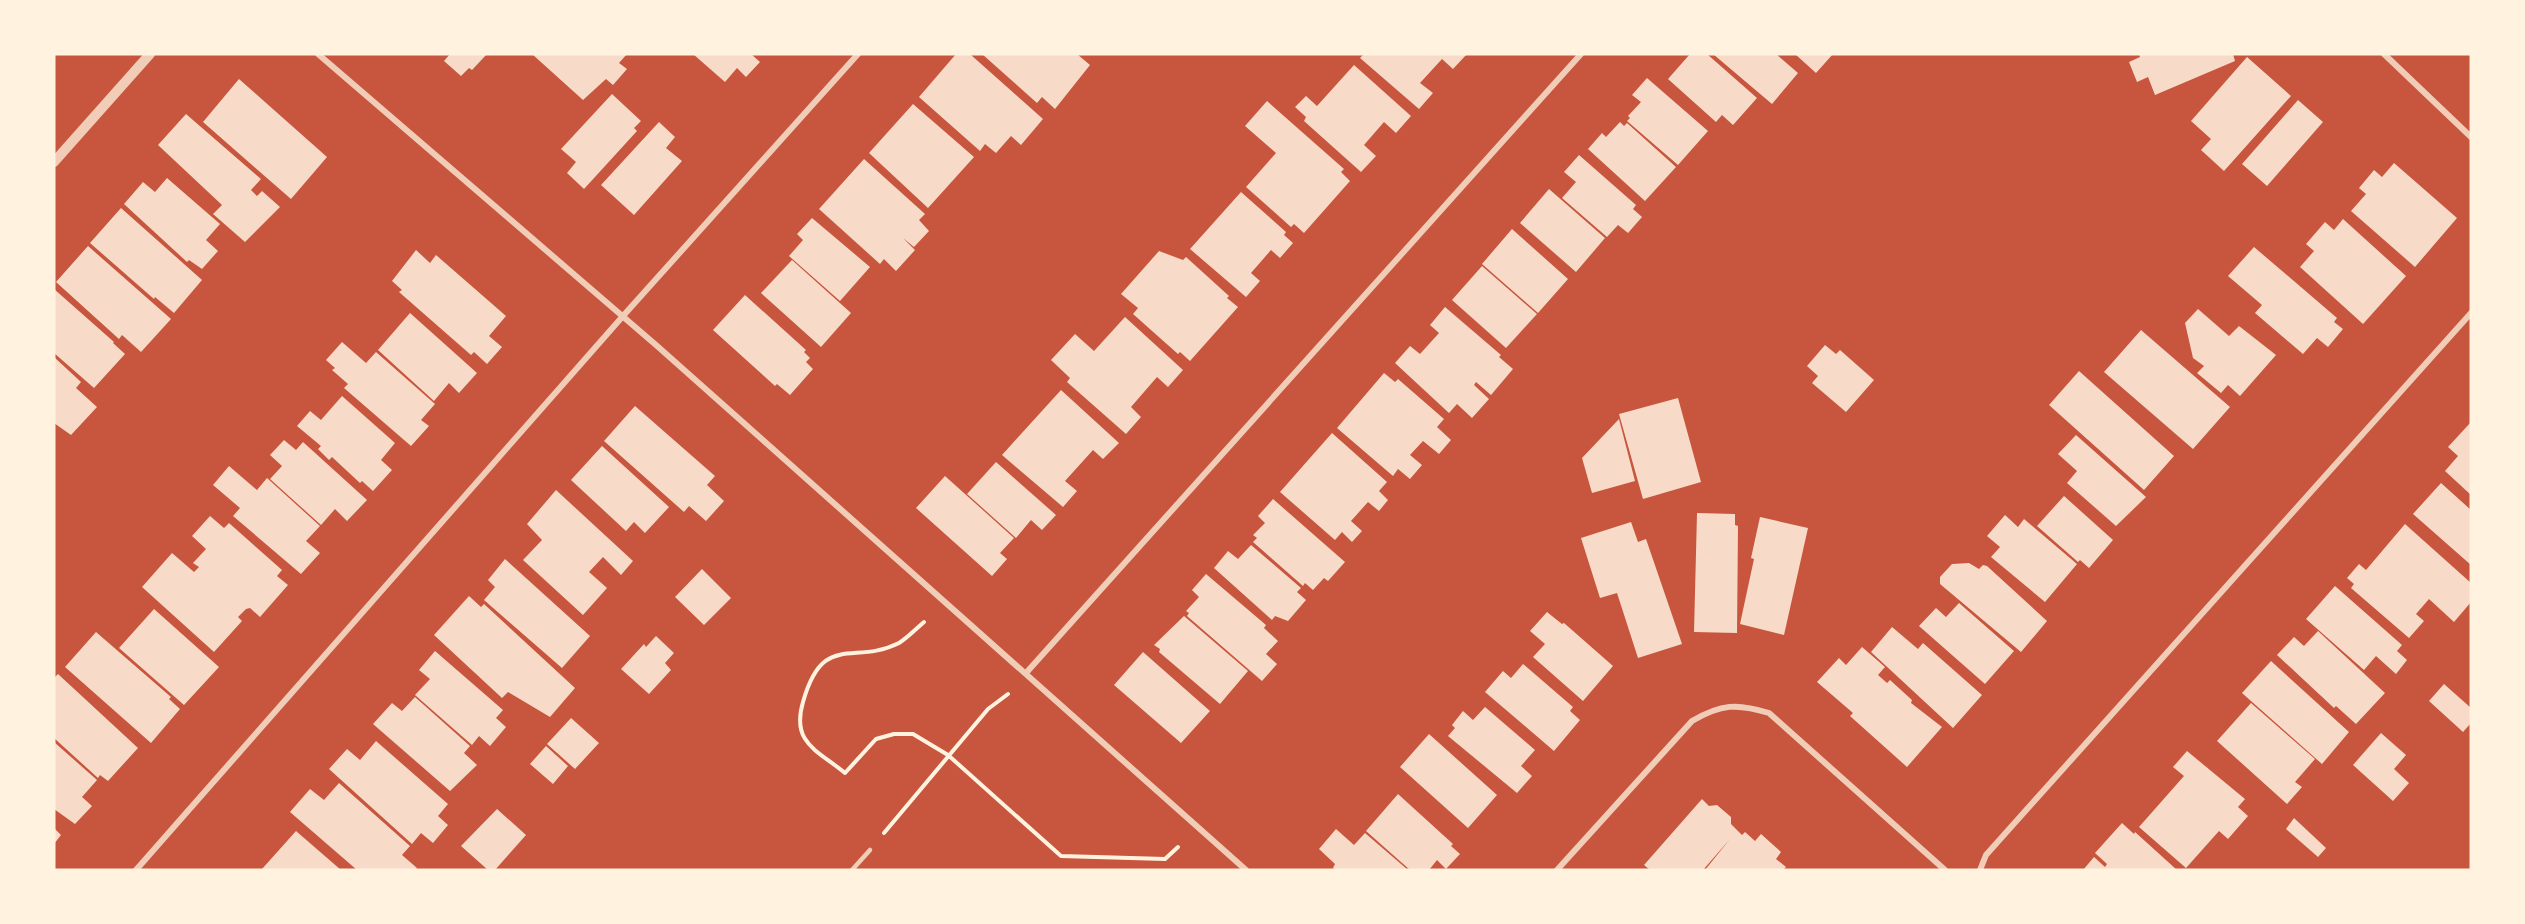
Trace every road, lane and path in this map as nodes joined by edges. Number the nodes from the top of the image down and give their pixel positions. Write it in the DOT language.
graph roads {
  1 [pos="150,54"];
  2 [pos="318,54"];
  3 [pos="858,54"];
  4 [pos="1581,54"];
  5 [pos="2384,54"];
  6 [pos="2471,138"];
  7 [pos="54,162"];
  8 [pos="2471,313"];
  9 [pos="623,316"];
  10 [pos="924,622"];
  11 [pos="1026,673"];
  12 [pos="1008,694"];
  13 [pos="948,755"];
  14 [pos="1178,848"];
  15 [pos="870,850"];
  16 [pos="136,870"];
  17 [pos="852,870"];
  18 [pos="1246,870"];
  19 [pos="1557,870"];
  20 [pos="1946,870"];
  21 [pos="1980,870"];
  1 -- 7 [label="street"];
  2 -- 9 [label="street"];
  3 -- 9 [label="street"];
  4 -- 11 [label="street"];
  5 -- 6 [label="street"];
  8 -- 21 [label="street"];
  9 -- 11 [label="street"];
  9 -- 16 [label="street"];
  10 -- 13 [label="path"];
  11 -- 18 [label="street"];
  12 -- 13 [label="path"];
  13 -- 14 [label="path"];
  13 -- 15 [label="path"];
  15 -- 17 [label="lane"];
  19 -- 20 [label="street"];
}
